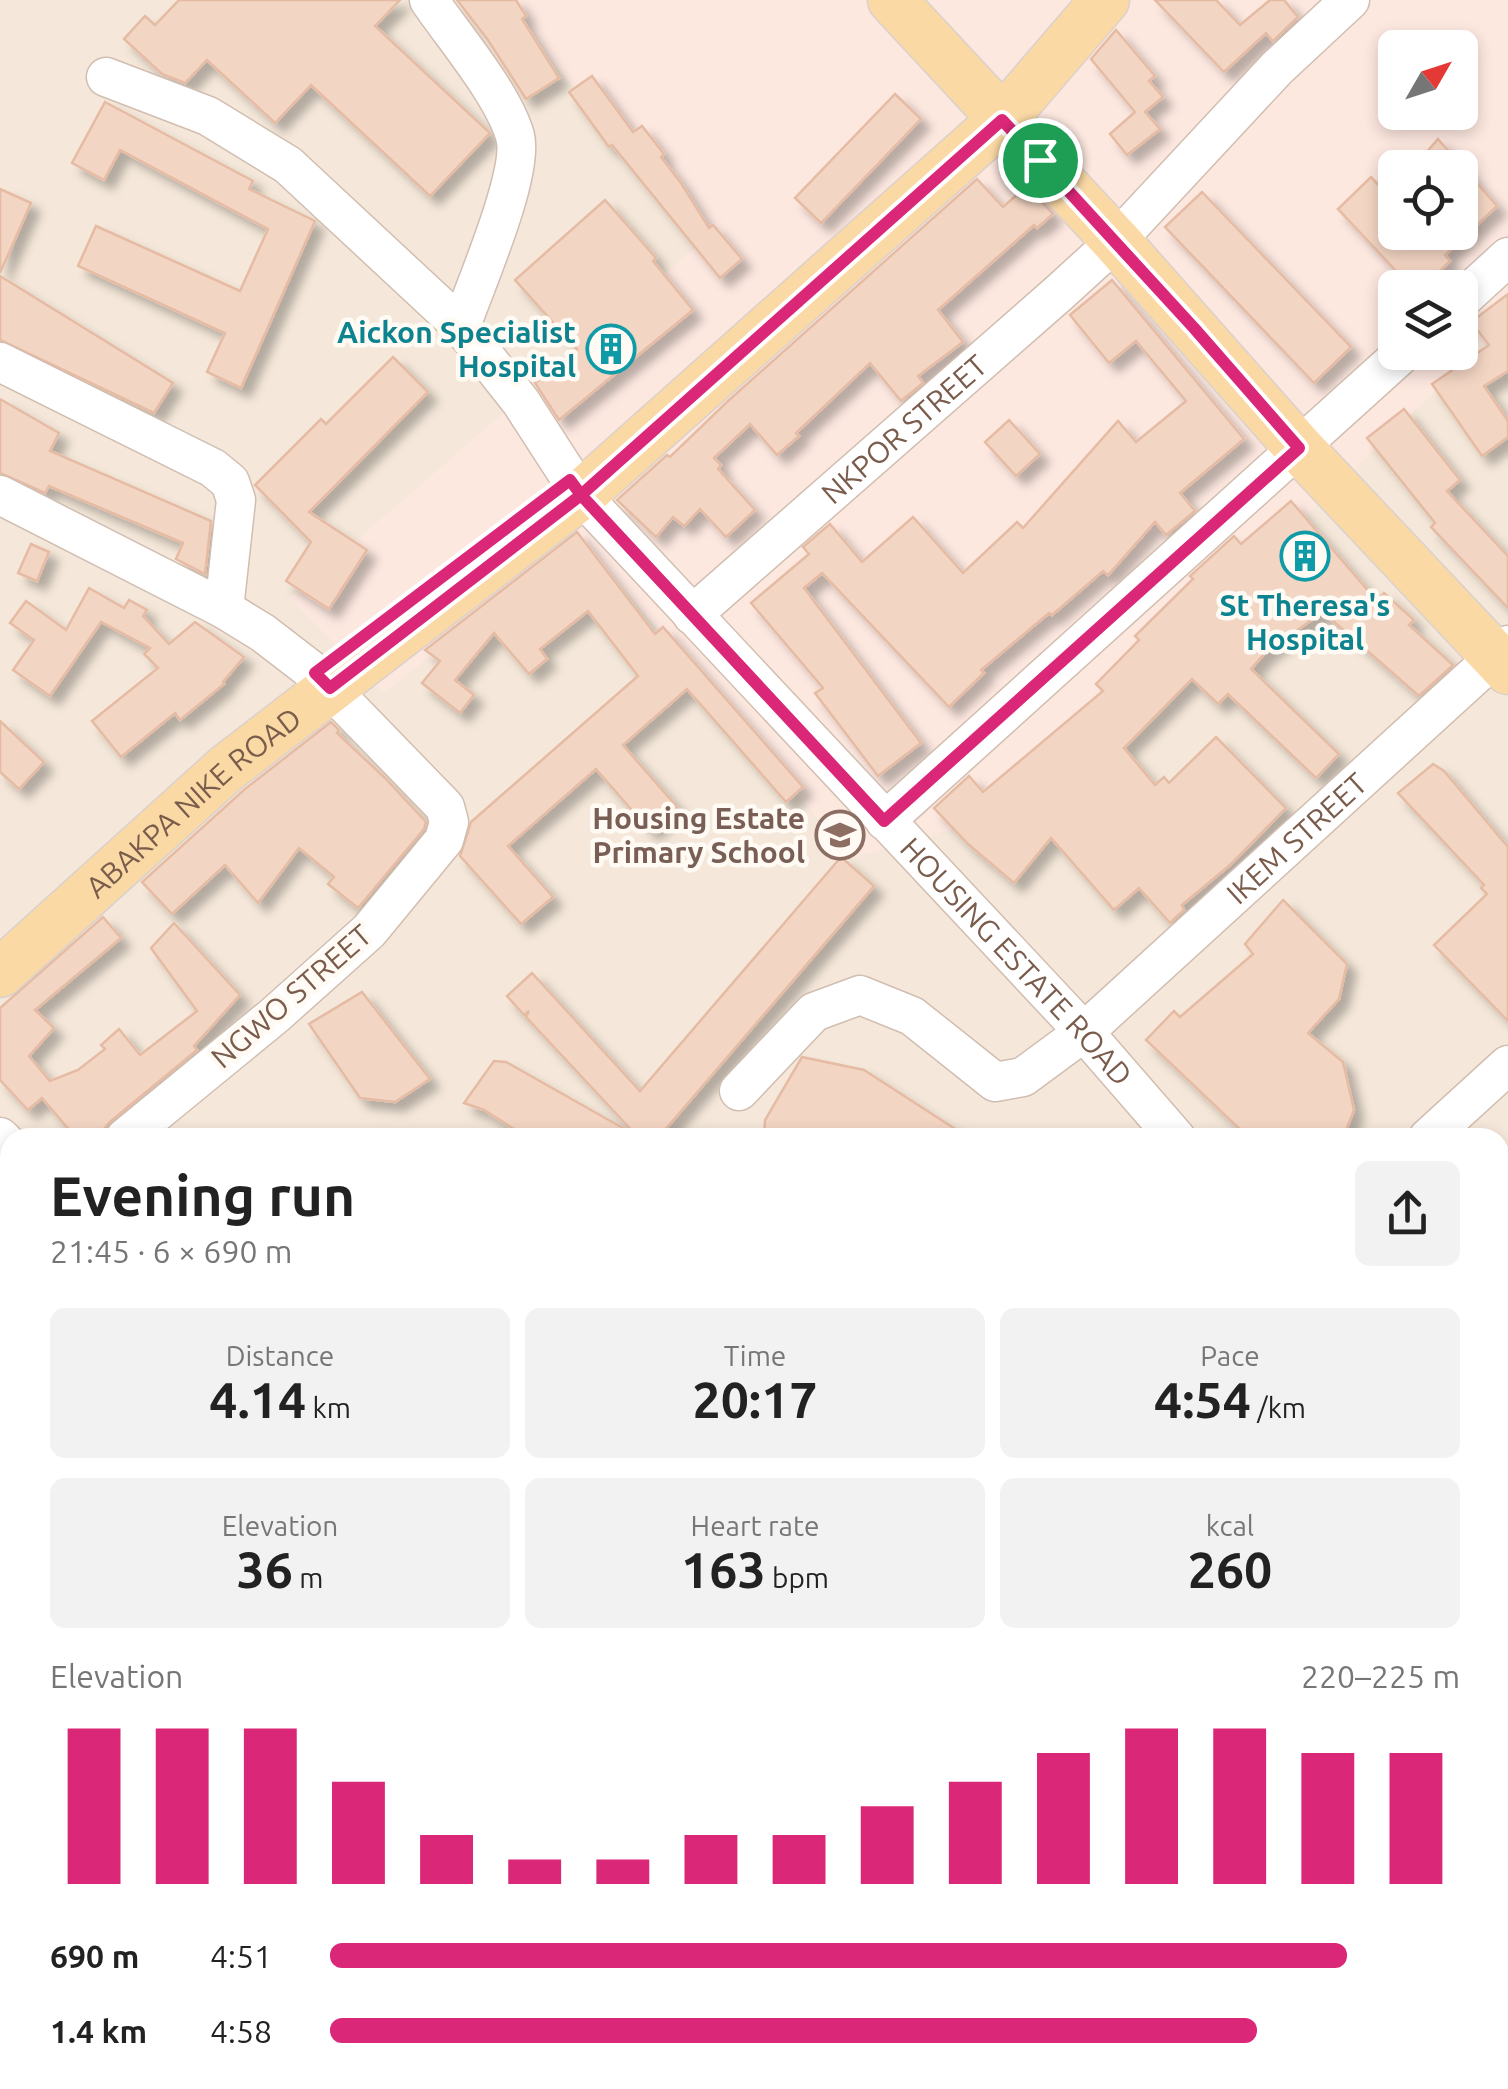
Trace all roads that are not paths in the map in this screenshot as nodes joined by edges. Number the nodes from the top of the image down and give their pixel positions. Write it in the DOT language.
graph roads {
  1 [pos="429,0"];
  2 [pos="892,0"];
  3 [pos="1074,0"];
  4 [pos="1105,0"];
  5 [pos="1350,0"];
  6 [pos="106,77"];
  7 [pos="994,110"];
  8 [pos="1116,241"];
  9 [pos="1508,257"];
  10 [pos="1478,284"];
  11 [pos="461,326"];
  12 [pos="0,362"];
  13 [pos="1384,370"];
  14 [pos="1299,448"];
  15 [pos="575,488"];
  16 [pos="0,495"];
  17 [pos="224,609"];
  18 [pos="692,614"];
  19 [pos="1504,657"];
  20 [pos="322,681"];
  21 [pos="884,821"];
  22 [pos="0,946"];
  23 [pos="0,972"];
  24 [pos="1084,1032"];
  25 [pos="1508,1065"];
  26 [pos="739,1092"];
  27 [pos="137,1128"];
  28 [pos="1167,1128"];
  29 [pos="1439,1128"];
  1 -- 11 [label="street"];
  2 -- 7 [label="main road"];
  3 -- 7 [label="main road, ABAKPA NIKE ROAD"];
  4 -- 7 [label="main road, ABAKPA NIKE ROAD"];
  5 -- 8 [label="street, NKPOR STREET"];
  6 -- 11 [label="street, HOUSING ESTATE ROAD"];
  7 -- 8 [label="main road"];
  7 -- 15 [label="main road, ABAKPA NIKE ROAD"];
  8 -- 14 [label="main road"];
  8 -- 18 [label="street, NKPOR STREET"];
  9 -- 10 [label="street"];
  11 -- 15 [label="street, HOUSING ESTATE ROAD"];
  12 -- 17 [label="street"];
  13 -- 14 [label="street"];
  14 -- 19 [label="main road"];
  14 -- 21 [label="street"];
  15 -- 18 [label="street, HOUSING ESTATE ROAD"];
  15 -- 20 [label="main road, ABAKPA NIKE ROAD"];
  16 -- 17 [label="street"];
  17 -- 20 [label="street"];
  18 -- 21 [label="street, HOUSING ESTATE ROAD"];
  19 -- 24 [label="street, IKEM STREET"];
  20 -- 22 [label="main road, ABAKPA NIKE ROAD"];
  20 -- 23 [label="main road, ABAKPA NIKE ROAD"];
  20 -- 27 [label="street, NGWO STREET"];
  21 -- 24 [label="street, HOUSING ESTATE ROAD"];
  24 -- 26 [label="street, IKEM STREET"];
  24 -- 28 [label="street, HOUSING ESTATE ROAD"];
  25 -- 29 [label="street"];
}
